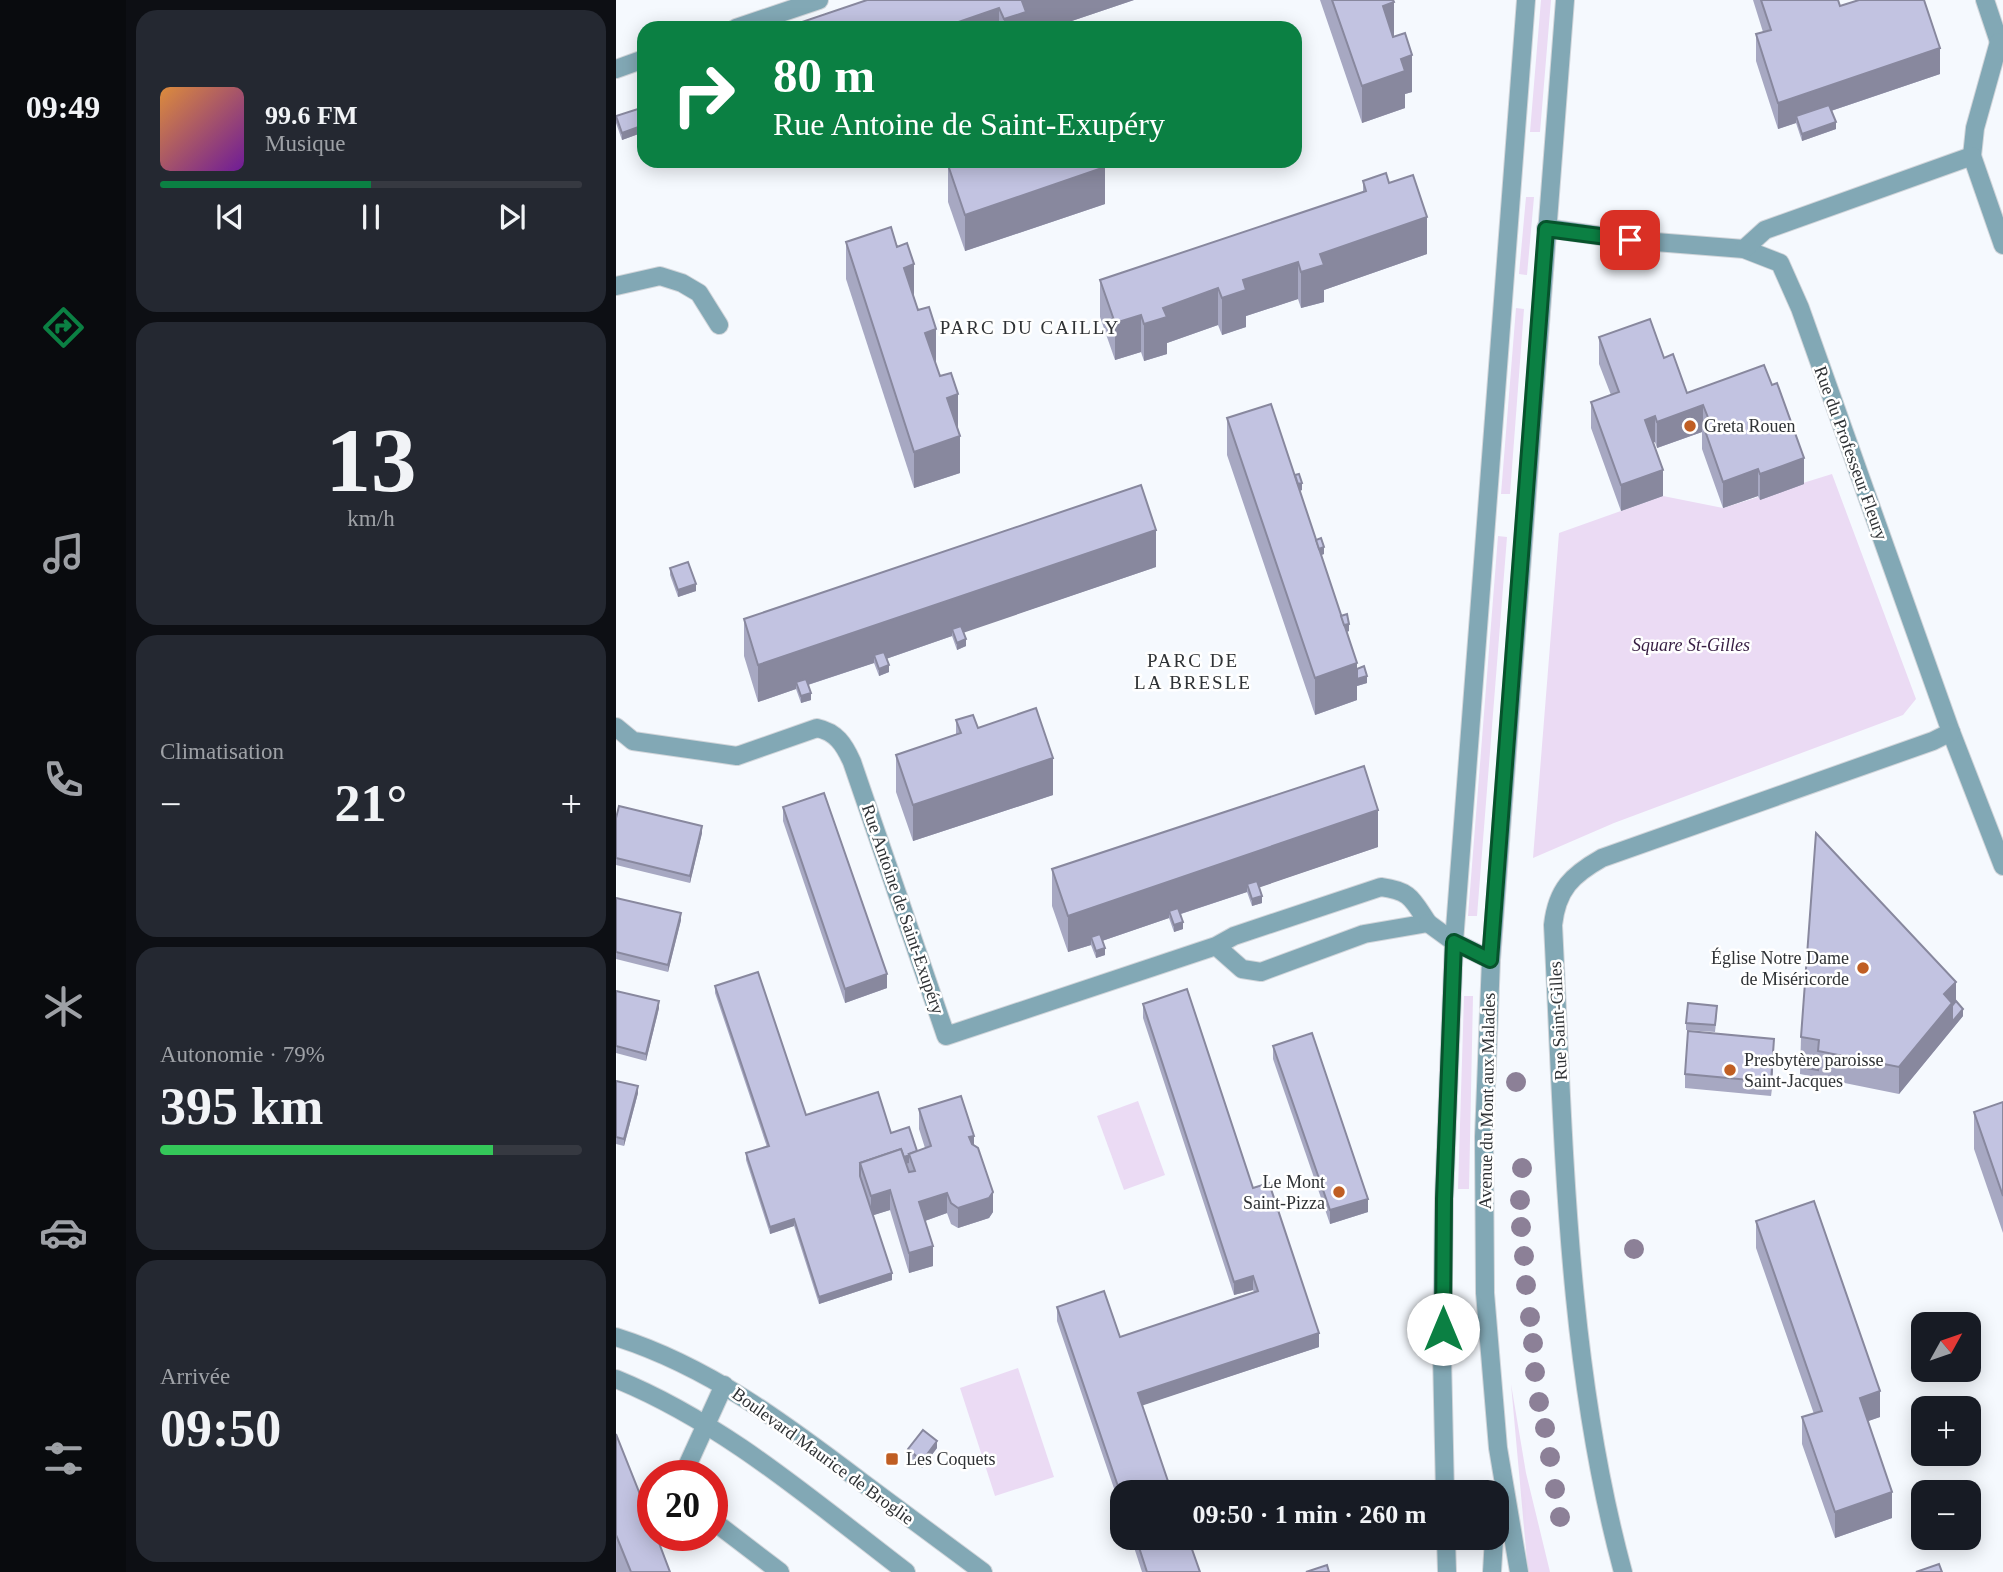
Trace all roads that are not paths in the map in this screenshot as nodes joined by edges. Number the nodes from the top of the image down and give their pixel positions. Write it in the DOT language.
graph roads {
  1 [pos="819,0"];
  2 [pos="1526,0"];
  3 [pos="1565,0"];
  4 [pos="1984,0"];
  5 [pos="757,21"];
  6 [pos="2001,41"];
  7 [pos="637,62"];
  8 [pos="616,69"];
  9 [pos="1972,156"];
  10 [pos="1546,229"];
  11 [pos="2003,245"];
  12 [pos="1744,250"];
  13 [pos="616,286"];
  14 [pos="719,326"];
  15 [pos="616,727"];
  16 [pos="1951,732"];
  17 [pos="2003,866"];
  18 [pos="1428,923"];
  19 [pos="1454,942"];
  20 [pos="1216,946"];
  21 [pos="1490,960"];
  22 [pos="616,1337"];
  23 [pos="616,1379"];
  24 [pos="724,1385"];
  25 [pos="706,1426"];
  26 [pos="1498,1448"];
  27 [pos="689,1460"];
  28 [pos="1445,1480"];
  29 [pos="1497,1480"];
  30 [pos="728,1532"];
  31 [pos="1446,1550"];
  32 [pos="1493,1550"];
  33 [pos="780,1572"];
  34 [pos="906,1572"];
  35 [pos="983,1572"];
  36 [pos="1447,1572"];
  37 [pos="1492,1572"];
  38 [pos="1519,1572"];
  39 [pos="1623,1572"];
  1 -- 5 [label="street"];
  2 -- 19 [label="street"];
  3 -- 10 [label="street, Avenue du Mont aux Malades"];
  4 -- 6 [label="street"];
  6 -- 9 [label="street"];
  7 -- 8 [label="street"];
  9 -- 11 [label="street"];
  9 -- 12 [label="street"];
  10 -- 12 [label="street, Rue du Professeur Fleury"];
  10 -- 21 [label="street, Avenue du Mont aux Malades"];
  12 -- 16 [label="street, Rue du Professeur Fleury"];
  13 -- 14 [label="street"];
  15 -- 20 [label="street, Rue Antoine de Saint-Exupéry"];
  16 -- 17 [label="street, Rue du Professeur Fleury"];
  16 -- 39 [label="street, Rue Saint-Gilles"];
  18 -- 19 [label="street, Rue Antoine de Saint-Exupéry"];
  18 -- 20 [label="street"];
  18 -- 20 [label="street, Rue Antoine de Saint-Exupéry"];
  19 -- 21 [label="street, Rue Antoine de Saint-Exupéry"];
  19 -- 28 [label="street"];
  21 -- 26 [label="street, Avenue du Mont aux Malades"];
  22 -- 24 [label="street, Boulevard Maurice de Broglie"];
  23 -- 25 [label="street"];
  24 -- 25 [label="street"];
  24 -- 35 [label="street, Boulevard Maurice de Broglie"];
  25 -- 27 [label="street"];
  25 -- 34 [label="street"];
  26 -- 29 [label="street, Avenue du Mont aux Malades"];
  26 -- 38 [label="street, Avenue du Mont aux Malades"];
  30 -- 33 [label="street"];
  31 -- 36 [label="street"];
  32 -- 37 [label="street"];
}
